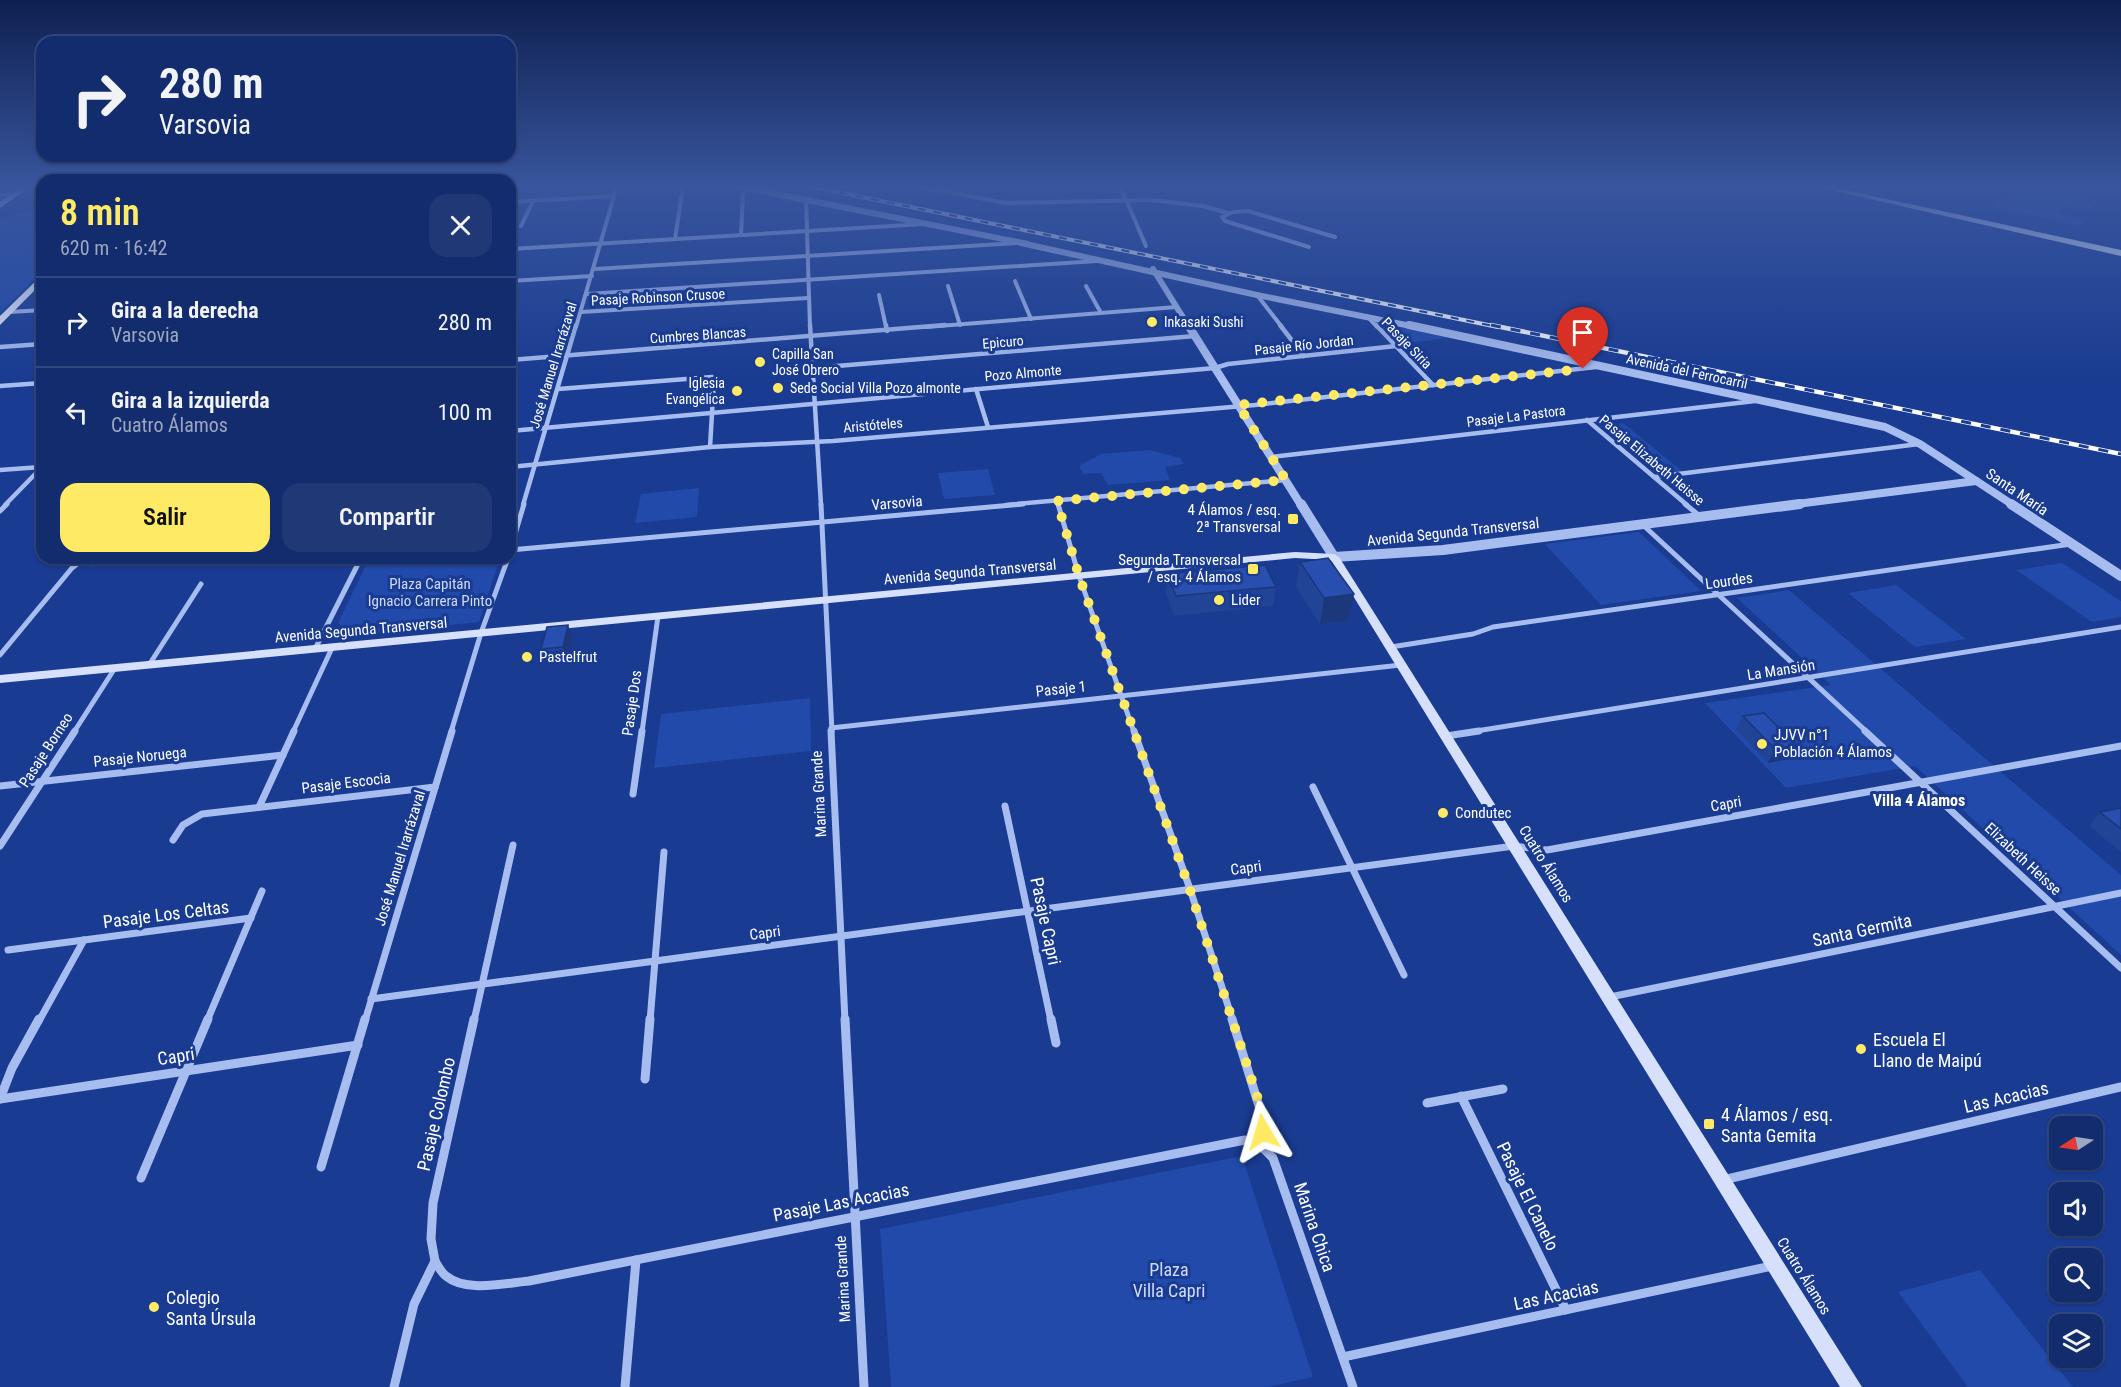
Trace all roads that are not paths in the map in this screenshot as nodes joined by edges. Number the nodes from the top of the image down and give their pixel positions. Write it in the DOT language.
graph roads {
  1 [pos="600,251"];
  2 [pos="807,251"];
  3 [pos="894,251"];
  4 [pos="1054,251"];
  5 [pos="1057,251"];
  6 [pos="807,256"];
  7 [pos="1097,261"];
  8 [pos="595,268"];
  9 [pos="1153,271"];
  10 [pos="592,276"];
  11 [pos="807,280"];
  12 [pos="516,281"];
  13 [pos="1015,281"];
  14 [pos="36,284"];
  15 [pos="948,286"];
  16 [pos="1086,286"];
  17 [pos="587,294"];
  18 [pos="879,295"];
  19 [pos="1257,295"];
  20 [pos="808,298"];
  21 [pos="1295,301"];
  22 [pos="1176,307"];
  23 [pos="5,309"];
  24 [pos="36,310"];
  25 [pos="581,312"];
  26 [pos="1101,313"];
  27 [pos="1366,316"];
  28 [pos="1031,319"];
  29 [pos="0,322"];
  30 [pos="960,325"];
  31 [pos="887,331"];
  32 [pos="1195,336"];
  33 [pos="811,337"];
  34 [pos="36,345"];
  35 [pos="1396,346"];
  36 [pos="0,347"];
  37 [pos="568,356"];
  38 [pos="1304,356"];
  39 [pos="516,360"];
  40 [pos="1604,366"];
  41 [pos="813,368"];
  42 [pos="1215,368"];
  43 [pos="36,383"];
  44 [pos="1433,385"];
  45 [pos="0,386"];
  46 [pos="558,389"];
  47 [pos="976,389"];
  48 [pos="1764,400"];
  49 [pos="814,403"];
  50 [pos="1238,405"];
  51 [pos="712,413"];
  52 [pos="1587,420"];
  53 [pos="988,427"];
  54 [pos="546,428"];
  55 [pos="516,430"];
  56 [pos="1897,432"];
  57 [pos="818,441"];
  58 [pos="1920,444"];
  59 [pos="710,447"];
  60 [pos="1271,457"];
  61 [pos="535,465"];
  62 [pos="36,467"];
  63 [pos="516,467"];
  64 [pos="0,470"];
  65 [pos="36,473"];
  66 [pos="1654,477"];
  67 [pos="1286,480"];
  68 [pos="1976,481"];
  69 [pos="1057,501"];
  70 [pos="0,511"];
  71 [pos="1701,517"];
  72 [pos="822,522"];
  73 [pos="1643,525"];
  74 [pos="516,530"];
  75 [pos="2072,544"];
  76 [pos="516,549"];
  77 [pos="1334,557"];
  78 [pos="77,564"];
  79 [pos="358,564"];
  80 [pos="506,564"];
  81 [pos="1079,576"];
  82 [pos="2121,576"];
  83 [pos="201,584"];
  84 [pos="1719,594"];
  85 [pos="825,600"];
  86 [pos="658,616"];
  87 [pos="2121,627"];
  88 [pos="481,633"];
  89 [pos="332,648"];
  90 [pos="1391,648"];
  91 [pos="315,649"];
  92 [pos="0,655"];
  93 [pos="149,665"];
  94 [pos="1401,665"];
  95 [pos="115,668"];
  96 [pos="1809,678"];
  97 [pos="0,679"];
  98 [pos="1122,696"];
  99 [pos="831,728"];
  100 [pos="1446,736"];
  101 [pos="2121,746"];
  102 [pos="283,755"];
  103 [pos="42,781"];
  104 [pos="1921,782"];
  105 [pos="0,786"];
  106 [pos="435,787"];
  107 [pos="1313,787"];
  108 [pos="633,794"];
  109 [pos="259,807"];
  110 [pos="1005,807"];
  111 [pos="173,840"];
  112 [pos="513,845"];
  113 [pos="0,846"];
  114 [pos="1514,846"];
  115 [pos="664,852"];
  116 [pos="1352,868"];
  117 [pos="1190,890"];
  118 [pos="262,891"];
  119 [pos="2121,893"];
  120 [pos="2055,906"];
  121 [pos="1028,911"];
  122 [pos="251,918"];
  123 [pos="841,936"];
  124 [pos="84,940"];
  125 [pos="8,950"];
  126 [pos="655,961"];
  127 [pos="2121,968"];
  128 [pos="1404,975"];
  129 [pos="482,984"];
  130 [pos="1609,997"];
  131 [pos="371,999"];
  132 [pos="1056,1043"];
  133 [pos="357,1045"];
  134 [pos="186,1071"];
  135 [pos="645,1079"];
  136 [pos="2121,1087"];
  137 [pos="1503,1089"];
  138 [pos="1461,1096"];
  139 [pos="0,1099"];
  140 [pos="1427,1103"];
  141 [pos="1261,1146"];
  142 [pos="321,1167"];
  143 [pos="141,1178"];
  144 [pos="1723,1180"];
  145 [pos="854,1216"];
  146 [pos="636,1260"];
  147 [pos="435,1261"];
  148 [pos="1776,1265"];
  149 [pos="1566,1310"];
  150 [pos="1343,1357"];
  151 [pos="394,1387"];
  152 [pos="625,1387"];
  153 [pos="864,1387"];
  154 [pos="1353,1387"];
  155 [pos="1852,1387"];
  1 -- 8 [label="street, José Manuel Irarrázaval"];
  2 -- 6 [label="street, Marina Grande"];
  3 -- 6 [label="street"];
  4 -- 7 [label="street, Avenida del Ferrocarril"];
  5 -- 9 [label="street, Avenida del Ferrocarril"];
  6 -- 8 [label="street"];
  6 -- 11 [label="street, Marina Grande"];
  7 -- 9 [label="street, Avenida del Ferrocarril"];
  7 -- 11 [label="street"];
  8 -- 10 [label="street, José Manuel Irarrázaval"];
  9 -- 19 [label="street, Avenida del Ferrocarril"];
  9 -- 21 [label="street, Avenida del Ferrocarril"];
  9 -- 22 [label="street, Cuatro Álamos"];
  10 -- 12 [label="street"];
  10 -- 17 [label="street, José Manuel Irarrázaval"];
  11 -- 17 [label="street"];
  11 -- 20 [label="street, Marina Grande"];
  13 -- 28 [label="street"];
  14 -- 23 [label="main road"];
  15 -- 30 [label="street"];
  16 -- 26 [label="street"];
  17 -- 25 [label="street, José Manuel Irarrázaval"];
  18 -- 31 [label="street"];
  19 -- 21 [label="street, Avenida del Ferrocarril"];
  19 -- 38 [label="street"];
  20 -- 25 [label="street, Pasaje Robinson Crusoe"];
  20 -- 33 [label="street, Marina Grande"];
  21 -- 27 [label="street, Avenida del Ferrocarril"];
  22 -- 26 [label="street, Cumbres Blancas"];
  22 -- 32 [label="street, Cuatro Álamos"];
  23 -- 24 [label="street"];
  23 -- 29 [label="main road"];
  25 -- 37 [label="street, José Manuel Irarrázaval"];
  26 -- 28 [label="street, Cumbres Blancas"];
  27 -- 35 [label="street, Pasaje Siria"];
  27 -- 40 [label="street, Avenida del Ferrocarril"];
  28 -- 30 [label="street, Cumbres Blancas"];
  30 -- 31 [label="street, Cumbres Blancas"];
  31 -- 33 [label="street, Cumbres Blancas"];
  32 -- 41 [label="street, Epicuro"];
  32 -- 42 [label="street, Cuatro Álamos"];
  33 -- 37 [label="street, Cumbres Blancas"];
  33 -- 41 [label="street, Marina Grande"];
  34 -- 36 [label="street"];
  35 -- 38 [label="street, Pasaje Río Jordan"];
  35 -- 44 [label="street, Pasaje Siria"];
  37 -- 39 [label="street, Cumbres Blancas"];
  37 -- 46 [label="street, José Manuel Irarrázaval"];
  38 -- 42 [label="street, Pasaje Río Jordan"];
  40 -- 44 [label="street, Aristóteles"];
  40 -- 48 [label="street, Avenida del Ferrocarril"];
  41 -- 49 [label="street, Marina Grande"];
  42 -- 47 [label="street, Pozo Almonte"];
  42 -- 50 [label="street, Cuatro Álamos"];
  43 -- 45 [label="street"];
  44 -- 50 [label="street, Aristóteles"];
  46 -- 51 [label="street"];
  46 -- 54 [label="street, José Manuel Irarrázaval"];
  47 -- 49 [label="street, Pozo Almonte"];
  47 -- 53 [label="street"];
  48 -- 52 [label="street, Pasaje La Pastora"];
  48 -- 56 [label="street, Avenida del Ferrocarril"];
  49 -- 51 [label="street, Pozo Almonte"];
  49 -- 57 [label="street, Marina Grande"];
  50 -- 53 [label="street, Aristóteles"];
  50 -- 60 [label="street, Cuatro Álamos"];
  51 -- 54 [label="street, Pozo Almonte"];
  51 -- 59 [label="street"];
  52 -- 60 [label="street, Pasaje La Pastora"];
  52 -- 66 [label="street, Pasaje Elizabeth Heisse"];
  53 -- 57 [label="street, Aristóteles"];
  54 -- 55 [label="street, Pozo Almonte"];
  54 -- 61 [label="street, José Manuel Irarrázaval"];
  56 -- 58 [label="street, Santa María"];
  57 -- 59 [label="street, Aristóteles"];
  57 -- 72 [label="street, Marina Grande"];
  58 -- 66 [label="street"];
  58 -- 68 [label="street, Santa María"];
  59 -- 61 [label="street, Aristóteles"];
  60 -- 67 [label="street, Cuatro Álamos"];
  61 -- 63 [label="street, Aristóteles"];
  61 -- 74 [label="street, José Manuel Irarrázaval"];
  62 -- 64 [label="street"];
  65 -- 70 [label="street"];
  66 -- 71 [label="street, Pasaje Elizabeth Heisse"];
  67 -- 69 [label="street, Varsovia"];
  67 -- 77 [label="street, Cuatro Álamos"];
  68 -- 71 [label="street, Avenida Segunda Transversal"];
  68 -- 75 [label="street, Santa María"];
  69 -- 72 [label="street, Varsovia"];
  69 -- 81 [label="street"];
  71 -- 73 [label="street, Avenida Segunda Transversal"];
  72 -- 76 [label="street, Varsovia"];
  72 -- 85 [label="street, Marina Grande"];
  73 -- 77 [label="street, Avenida Segunda Transversal"];
  73 -- 84 [label="street, Elizabeth Heisse"];
  75 -- 82 [label="street, Santa María"];
  75 -- 84 [label="street, Lourdes"];
  77 -- 81 [label="main road, Avenida Segunda Transversal"];
  77 -- 90 [label="main road, Cuatro Álamos"];
  78 -- 92 [label="street"];
  79 -- 91 [label="street"];
  80 -- 88 [label="street, José Manuel Irarrázaval"];
  81 -- 85 [label="main road, Avenida Segunda Transversal"];
  81 -- 98 [label="street"];
  83 -- 93 [label="street"];
  84 -- 90 [label="street, Lourdes"];
  84 -- 96 [label="street, Elizabeth Heisse"];
  85 -- 86 [label="main road, Avenida Segunda Transversal"];
  85 -- 99 [label="street, Marina Grande"];
  86 -- 88 [label="main road, Avenida Segunda Transversal"];
  86 -- 108 [label="street, Pasaje Dos"];
  87 -- 96 [label="street, La Mansión"];
  88 -- 89 [label="main road, Avenida Segunda Transversal"];
  88 -- 106 [label="street, José Manuel Irarrázaval"];
  89 -- 91 [label="main road, Avenida Segunda Transversal"];
  89 -- 102 [label="street"];
  90 -- 94 [label="main road, Cuatro Álamos"];
  91 -- 93 [label="main road, Avenida Segunda Transversal"];
  93 -- 95 [label="main road, Avenida Segunda Transversal"];
  94 -- 98 [label="street, Pasaje 1"];
  94 -- 100 [label="main road, Cuatro Álamos"];
  95 -- 97 [label="main road, Avenida Segunda Transversal"];
  95 -- 103 [label="street, Pasaje Borneo"];
  96 -- 100 [label="street, La Mansión"];
  96 -- 104 [label="street, Elizabeth Heisse"];
  98 -- 99 [label="street, Pasaje 1"];
  98 -- 117 [label="street"];
  99 -- 123 [label="street, Marina Grande"];
  100 -- 114 [label="main road, Cuatro Álamos"];
  101 -- 104 [label="street, Capri"];
  102 -- 103 [label="street, Pasaje Noruega"];
  102 -- 109 [label="street"];
  103 -- 105 [label="street, Pasaje Noruega"];
  103 -- 113 [label="street, Pasaje Borneo"];
  104 -- 114 [label="street, Capri"];
  104 -- 120 [label="street, Elizabeth Heisse"];
  106 -- 109 [label="street, Pasaje Escocia"];
  106 -- 131 [label="street, José Manuel Irarrázaval"];
  107 -- 116 [label="street"];
  109 -- 111 [label="street, Pasaje Escocia"];
  110 -- 121 [label="street, Pasaje Capri"];
  112 -- 129 [label="street, Pasaje Colombo"];
  114 -- 116 [label="street, Capri"];
  114 -- 130 [label="main road, Cuatro Álamos"];
  115 -- 126 [label="street"];
  116 -- 117 [label="street, Capri"];
  116 -- 128 [label="street"];
  117 -- 121 [label="street, Capri"];
  117 -- 141 [label="street"];
  118 -- 122 [label="street, Pasaje Los Celtas"];
  119 -- 120 [label="street, Santa Germita"];
  120 -- 127 [label="street, Elizabeth Heisse"];
  120 -- 130 [label="street, Santa Germita"];
  121 -- 123 [label="street, Capri"];
  121 -- 132 [label="street, Pasaje Capri"];
  122 -- 124 [label="street, Pasaje Los Celtas"];
  122 -- 134 [label="street, Pasaje Los Celtas"];
  123 -- 126 [label="street, Capri"];
  123 -- 145 [label="street, Marina Grande"];
  124 -- 125 [label="street, Pasaje Los Celtas"];
  124 -- 139 [label="street, Pasaje Los Celtas"];
  126 -- 129 [label="street, Capri"];
  126 -- 135 [label="street"];
  129 -- 131 [label="street, Capri"];
  129 -- 147 [label="street, Pasaje Colombo"];
  130 -- 144 [label="main road, Cuatro Álamos"];
  131 -- 133 [label="street, José Manuel Irarrázaval"];
  133 -- 134 [label="street, Capri"];
  133 -- 142 [label="street, José Manuel Irarrázaval"];
  134 -- 139 [label="street, Capri"];
  134 -- 143 [label="street, Pasaje Los Celtas"];
  136 -- 144 [label="street, Las Acacias"];
  137 -- 138 [label="street"];
  138 -- 140 [label="street"];
  138 -- 149 [label="street, Pasaje El Canelo"];
  141 -- 145 [label="street, Pasaje Las Acacias"];
  141 -- 150 [label="street, Marina Chica"];
  144 -- 148 [label="main road, Cuatro Álamos"];
  145 -- 146 [label="street, Pasaje Las Acacias"];
  145 -- 153 [label="street, Marina Grande"];
  146 -- 147 [label="street, Pasaje Las Acacias"];
  146 -- 152 [label="street"];
  147 -- 151 [label="street"];
  148 -- 149 [label="street, Las Acacias"];
  148 -- 155 [label="main road, Cuatro Álamos"];
  149 -- 150 [label="street, Las Acacias"];
  150 -- 154 [label="street, Marina Chica"];
}
